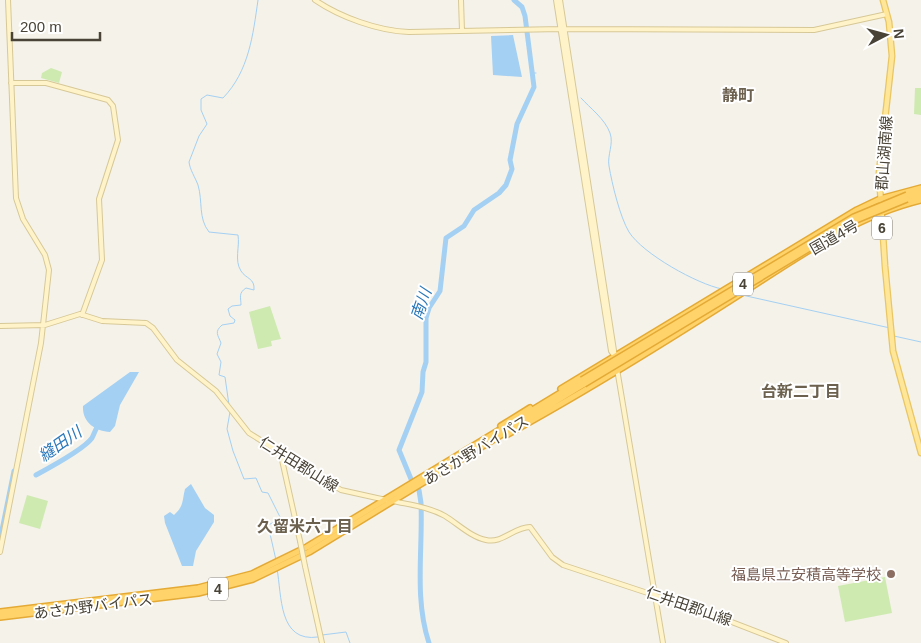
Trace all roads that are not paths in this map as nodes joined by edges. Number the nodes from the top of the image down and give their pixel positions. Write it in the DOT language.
graph roads {
  1 [pos="8,0"];
  2 [pos="315,0"];
  3 [pos="461,0"];
  4 [pos="558,0"];
  5 [pos="883,0"];
  6 [pos="887,14"];
  7 [pos="562,29"];
  8 [pos="462,31"];
  9 [pos="11,83"];
  10 [pos="921,188"];
  11 [pos="921,192"];
  12 [pos="921,196"];
  13 [pos="907,197"];
  14 [pos="880,199"];
  15 [pos="921,200"];
  16 [pos="881,213"];
  17 [pos="82,315"];
  18 [pos="43,325"];
  19 [pos="0,326"];
  20 [pos="615,357"];
  21 [pos="617,370"];
  22 [pos="583,382"];
  23 [pos="468,449"];
  24 [pos="280,452"];
  25 [pos="921,453"];
  26 [pos="460,460"];
  27 [pos="422,480"];
  28 [pos="411,486"];
  29 [pos="371,497"];
  30 [pos="385,500"];
  31 [pos="393,501"];
  32 [pos="372,507"];
  33 [pos="0,552"];
  34 [pos="654,594"];
  35 [pos="0,612"];
  36 [pos="0,617"];
  37 [pos="322,643"];
  38 [pos="663,643"];
  39 [pos="786,643"];
  1 -- 9 [label="street"];
  2 -- 8 [label="street"];
  3 -- 8 [label="street"];
  4 -- 7 [label="street"];
  5 -- 6 [label="main road, 郡山湖南線 / 6"];
  6 -- 7 [label="street"];
  6 -- 14 [label="main road, 郡山湖南線 / 6"];
  7 -- 8 [label="street"];
  7 -- 20 [label="street"];
  9 -- 17 [label="street"];
  9 -- 18 [label="street"];
  10 -- 14 [label="highway"];
  11 -- 13 [label="highway, あさか野バイパス / 4"];
  12 -- 13 [label="highway, あさか野バイパス / 4"];
  13 -- 22 [label="highway, あさか野バイパス / 4, bridge"];
  14 -- 16 [label="main road, 郡山湖南線 / 6"];
  14 -- 20 [label="highway, 4"];
  15 -- 16 [label="highway, 国道4号"];
  16 -- 21 [label="highway, 国道4号 / 4"];
  16 -- 25 [label="main road, 郡山湖南線 / 6"];
  17 -- 18 [label="street, 仁井田郡山線"];
  17 -- 24 [label="street, 仁井田郡山線"];
  18 -- 19 [label="street, 仁井田郡山線"];
  18 -- 33 [label="street"];
  20 -- 21 [label="street"];
  20 -- 23 [label="highway, 4"];
  21 -- 26 [label="highway, 4"];
  21 -- 34 [label="street"];
  22 -- 23 [label="highway, あさか野バイパス / 4"];
  22 -- 26 [label="highway, あさか野バイパス / 4"];
  23 -- 27 [label="highway, あさか野バイパス / 4"];
  24 -- 29 [label="street, 仁井田郡山線"];
  24 -- 37 [label="street, bridge"];
  26 -- 27 [label="highway, あさか野バイパス / 4"];
  27 -- 28 [label="highway, あさか野バイパス / 4"];
  28 -- 30 [label="highway, あさか野バイパス / 4"];
  28 -- 31 [label="highway, あさか野バイパス / 4"];
  29 -- 30 [label="street, 仁井田郡山線"];
  29 -- 32 [label="street"];
  30 -- 31 [label="street, 仁井田郡山線"];
  30 -- 32 [label="highway, あさか野バイパス / 4"];
  31 -- 34 [label="street, 仁井田郡山線"];
  31 -- 36 [label="highway, あさか野バイパス / 4"];
  32 -- 35 [label="highway, あさか野バイパス / 4"];
  34 -- 38 [label="street"];
  34 -- 39 [label="street, 仁井田郡山線"];
}
